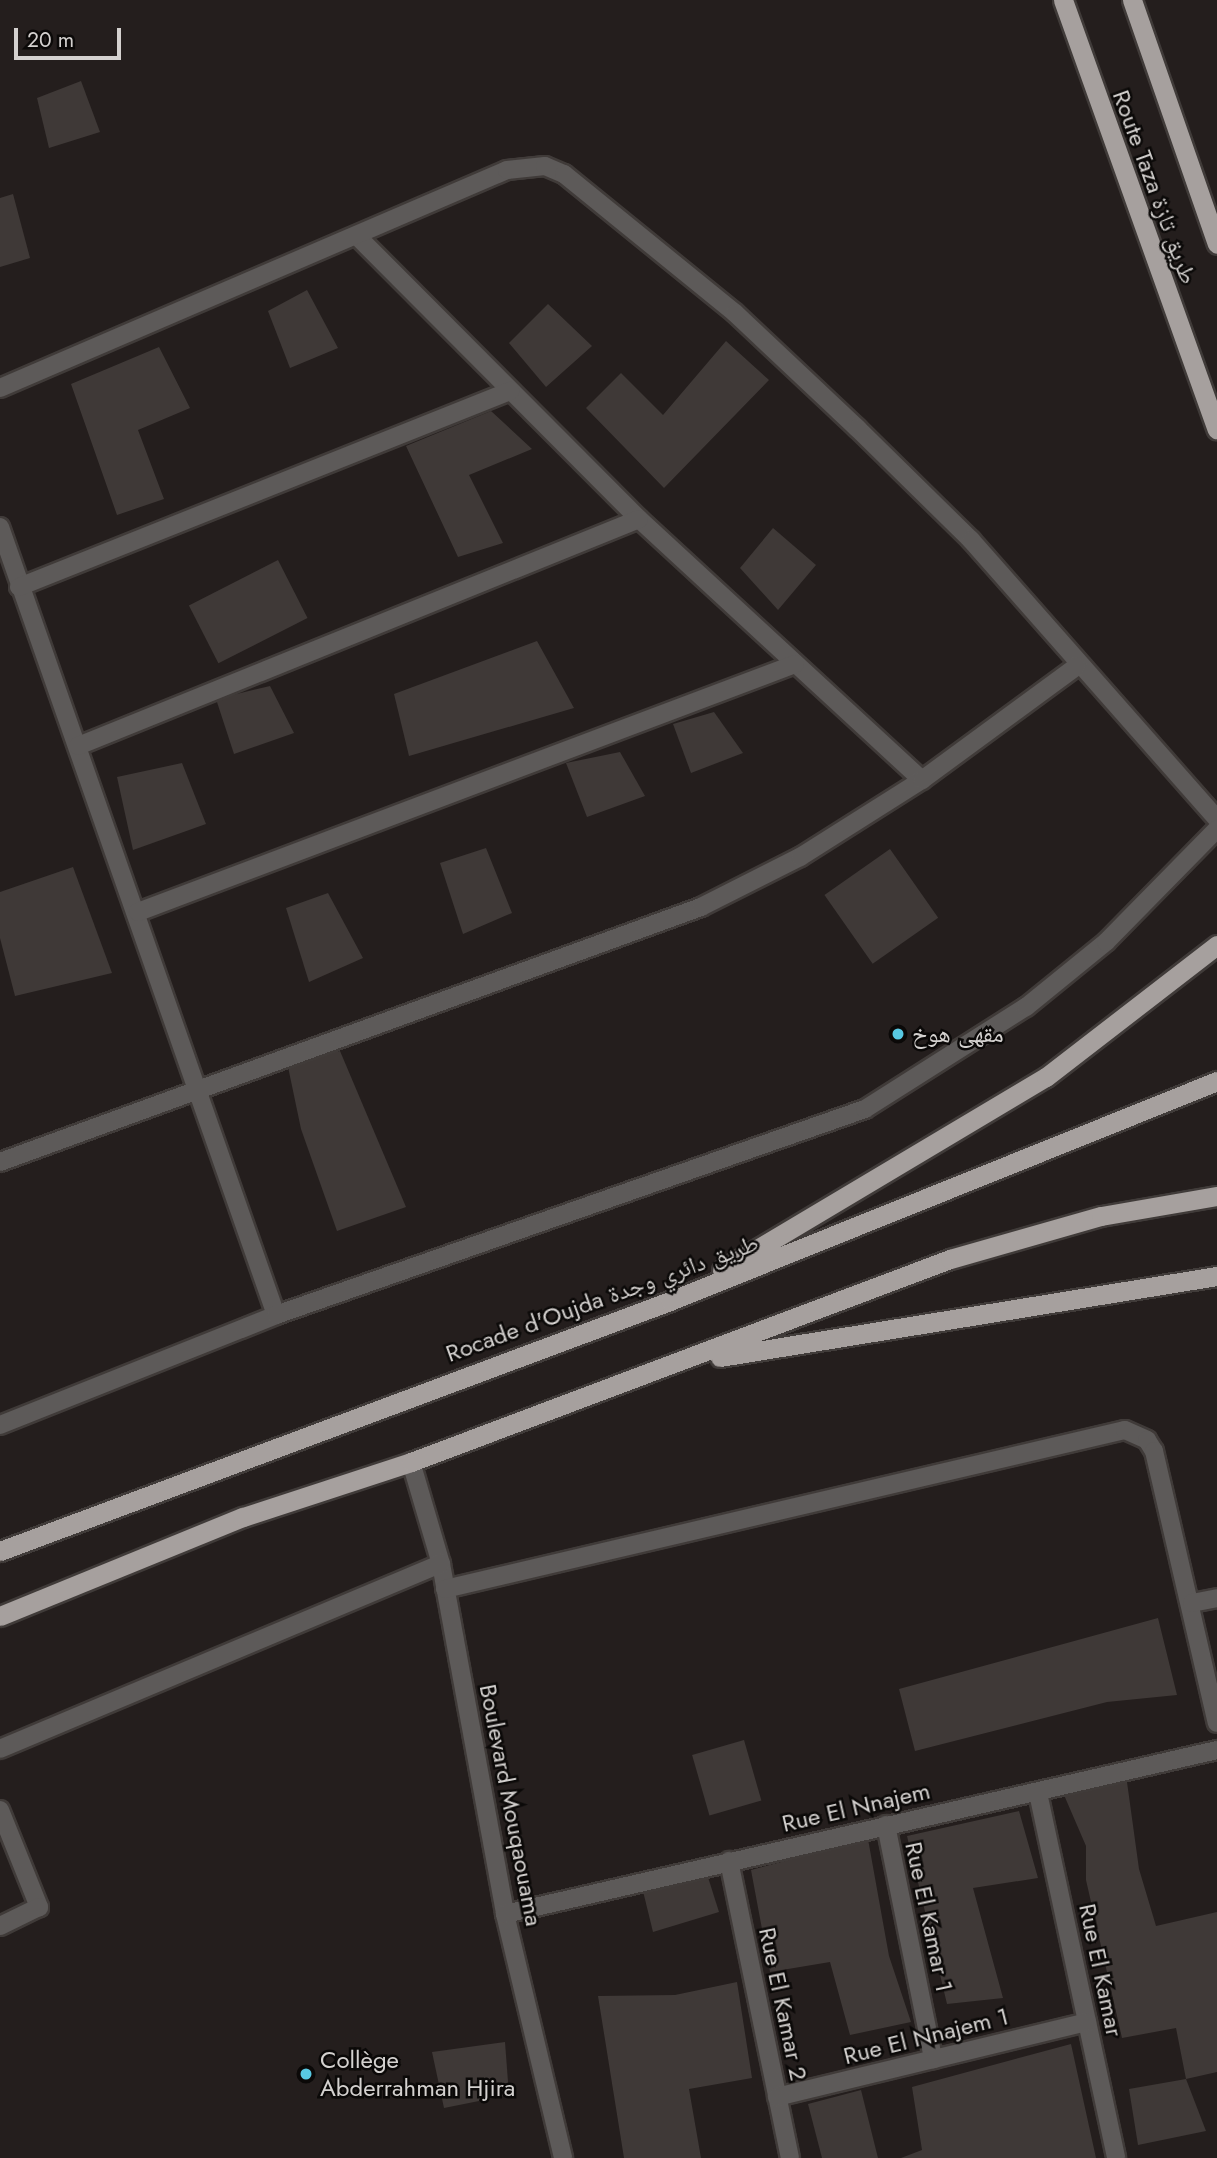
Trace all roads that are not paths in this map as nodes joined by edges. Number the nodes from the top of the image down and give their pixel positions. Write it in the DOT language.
graph roads {
  1 [pos="1063,0"];
  2 [pos="1132,0"];
  3 [pos="358,237"];
  4 [pos="1217,244"];
  5 [pos="0,388"];
  6 [pos="510,391"];
  7 [pos="1217,429"];
  8 [pos="639,519"];
  9 [pos="0,527"];
  10 [pos="19,587"];
  11 [pos="794,664"];
  12 [pos="1077,666"];
  13 [pos="78,746"];
  14 [pos="922,780"];
  15 [pos="1217,819"];
  16 [pos="1217,829"];
  17 [pos="138,912"];
  18 [pos="1217,945"];
  19 [pos="1217,1081"];
  20 [pos="200,1088"];
  21 [pos="0,1162"];
  22 [pos="1217,1196"];
  23 [pos="1217,1276"];
  24 [pos="670,1301"];
  25 [pos="276,1315"];
  26 [pos="678,1364"];
  27 [pos="0,1425"];
  28 [pos="411,1462"];
  29 [pos="0,1551"];
  30 [pos="441,1564"];
  31 [pos="445,1589"];
  32 [pos="1217,1598"];
  33 [pos="1192,1603"];
  34 [pos="0,1616"];
  35 [pos="1217,1723"];
  36 [pos="0,1749"];
  37 [pos="1217,1750"];
  38 [pos="1038,1793"];
  39 [pos="0,1810"];
  40 [pos="886,1825"];
  41 [pos="729,1861"];
  42 [pos="505,1914"];
  43 [pos="0,1926"];
  44 [pos="1087,2022"];
  45 [pos="933,2059"];
  46 [pos="777,2097"];
  47 [pos="563,2158"];
  48 [pos="790,2158"];
  49 [pos="1116,2158"];
  1 -- 7 [label="highway, Route Taza طريق تازة"];
  2 -- 4 [label="highway, Route Taza طريق تازة"];
  3 -- 5 [label="street"];
  3 -- 6 [label="street"];
  3 -- 12 [label="street"];
  6 -- 8 [label="street"];
  6 -- 10 [label="street"];
  8 -- 11 [label="street"];
  8 -- 13 [label="street"];
  9 -- 10 [label="street"];
  10 -- 13 [label="street"];
  11 -- 14 [label="street"];
  11 -- 17 [label="street"];
  12 -- 14 [label="street"];
  12 -- 15 [label="street"];
  13 -- 17 [label="street"];
  14 -- 20 [label="street"];
  16 -- 25 [label="street"];
  17 -- 20 [label="street"];
  18 -- 24 [label="highway"];
  19 -- 24 [label="highway, Rocade d'Oujda طريق دائري وجدة"];
  20 -- 21 [label="street"];
  20 -- 25 [label="street"];
  22 -- 26 [label="highway"];
  23 -- 26 [label="highway"];
  24 -- 29 [label="highway, Rocade d'Oujda طريق دائري وجدة"];
  25 -- 27 [label="street"];
  26 -- 28 [label="highway"];
  28 -- 30 [label="street, Boulevard Mouqaouama"];
  28 -- 34 [label="highway"];
  30 -- 31 [label="street, Boulevard Mouqaouama"];
  30 -- 36 [label="street"];
  31 -- 33 [label="street"];
  31 -- 42 [label="street, Boulevard Mouqaouama"];
  32 -- 33 [label="street"];
  33 -- 35 [label="street"];
  37 -- 38 [label="street, Rue El Nnajem"];
  38 -- 40 [label="street, Rue El Nnajem"];
  38 -- 44 [label="street, Rue El Kamar"];
  39 -- 43 [label="street"];
  40 -- 41 [label="street, Rue El Nnajem"];
  40 -- 45 [label="street, Rue El Kamar 1"];
  41 -- 42 [label="street, Rue El Nnajem"];
  41 -- 46 [label="street, Rue El Kamar 2"];
  42 -- 47 [label="street, Boulevard Mouqaouama"];
  44 -- 45 [label="street, Rue El Nnajem 1"];
  44 -- 49 [label="street, Rue El Kamar"];
  45 -- 46 [label="street, Rue El Nnajem 1"];
  46 -- 48 [label="street, Rue El Kamar 2"];
}
